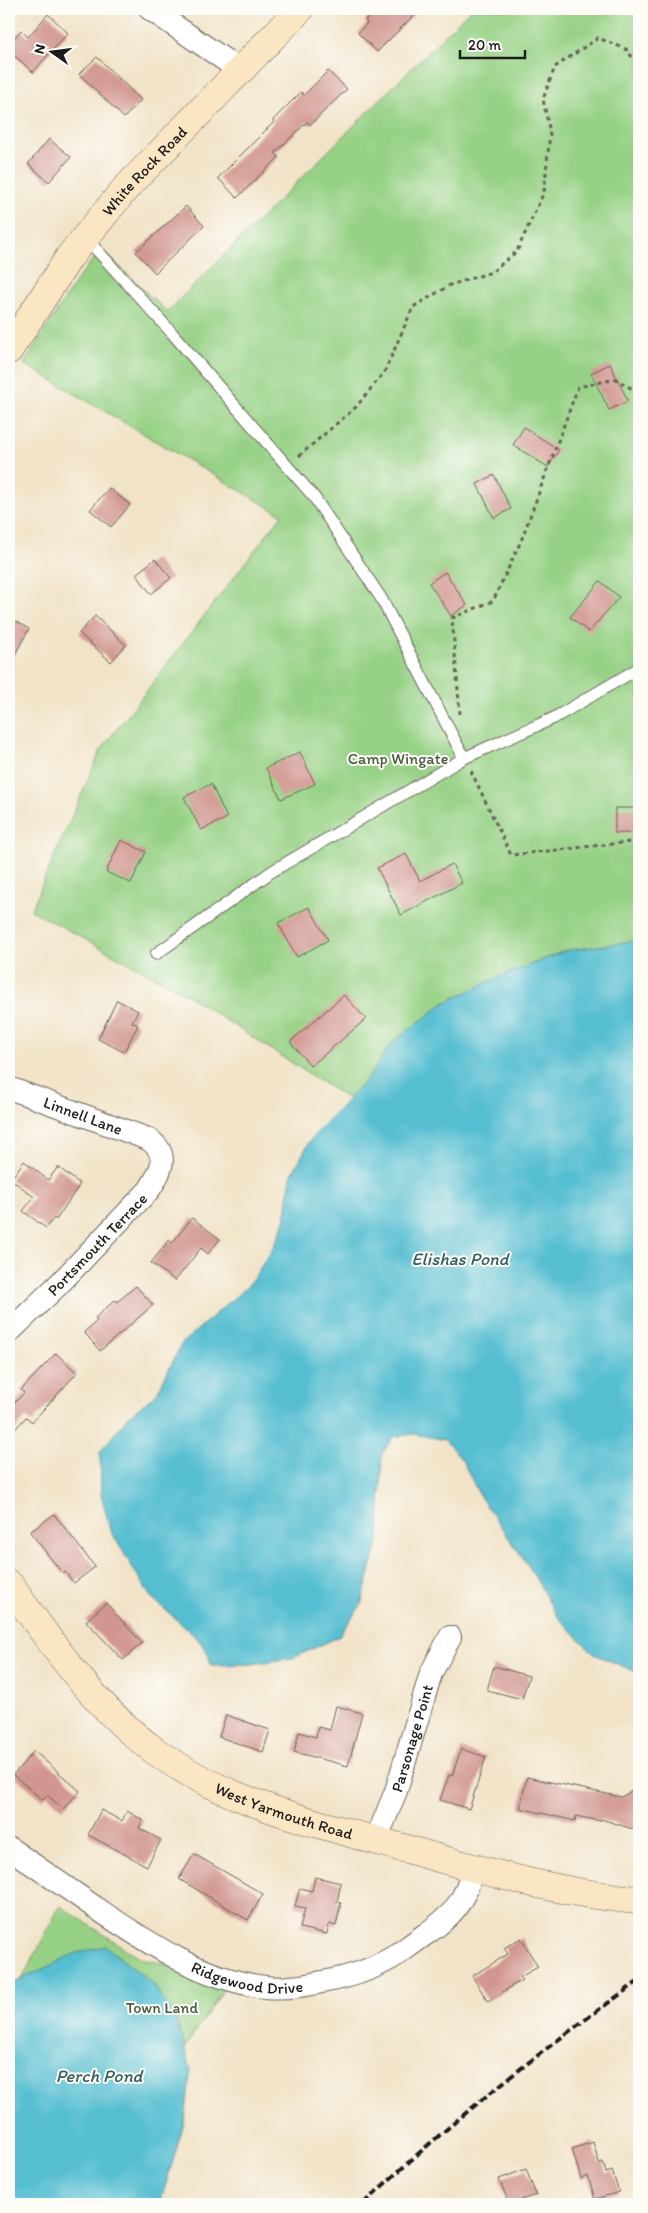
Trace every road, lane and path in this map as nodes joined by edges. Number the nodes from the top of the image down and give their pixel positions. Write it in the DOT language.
graph roads {
  1 [pos="150,9"];
  2 [pos="300,9"];
  3 [pos="639,66"];
  4 [pos="241,72"];
  5 [pos="85,237"];
  6 [pos="9,350"];
  7 [pos="639,393"];
  8 [pos="286,465"];
  9 [pos="639,668"];
  10 [pos="461,718"];
  11 [pos="464,758"];
  12 [pos="639,841"];
  13 [pos="156,954"];
  14 [pos="9,1088"];
  15 [pos="156,1144"];
  16 [pos="9,1332"];
  17 [pos="9,1584"];
  18 [pos="450,1637"];
  19 [pos="376,1840"];
  20 [pos="9,1848"];
  21 [pos="473,1868"];
  22 [pos="634,1897"];
  1 -- 4 [label="street"];
  2 -- 4 [label="main road, White Rock Road"];
  3 -- 8 [label="path"];
  4 -- 5 [label="main road, White Rock Road"];
  5 -- 6 [label="main road, White Rock Road"];
  5 -- 8 [label="lane"];
  7 -- 10 [label="path"];
  8 -- 11 [label="lane"];
  9 -- 11 [label="lane"];
  11 -- 12 [label="path"];
  11 -- 13 [label="lane"];
  14 -- 15 [label="street, Linnell Lane"];
  15 -- 16 [label="street, Portsmouth Terrace"];
  17 -- 19 [label="main road, West Yarmouth Road"];
  18 -- 19 [label="street, Parsonage Point"];
  19 -- 21 [label="main road, West Yarmouth Road"];
  20 -- 21 [label="street, Ridgewood Drive"];
  21 -- 22 [label="main road, West Yarmouth Road"];
}
